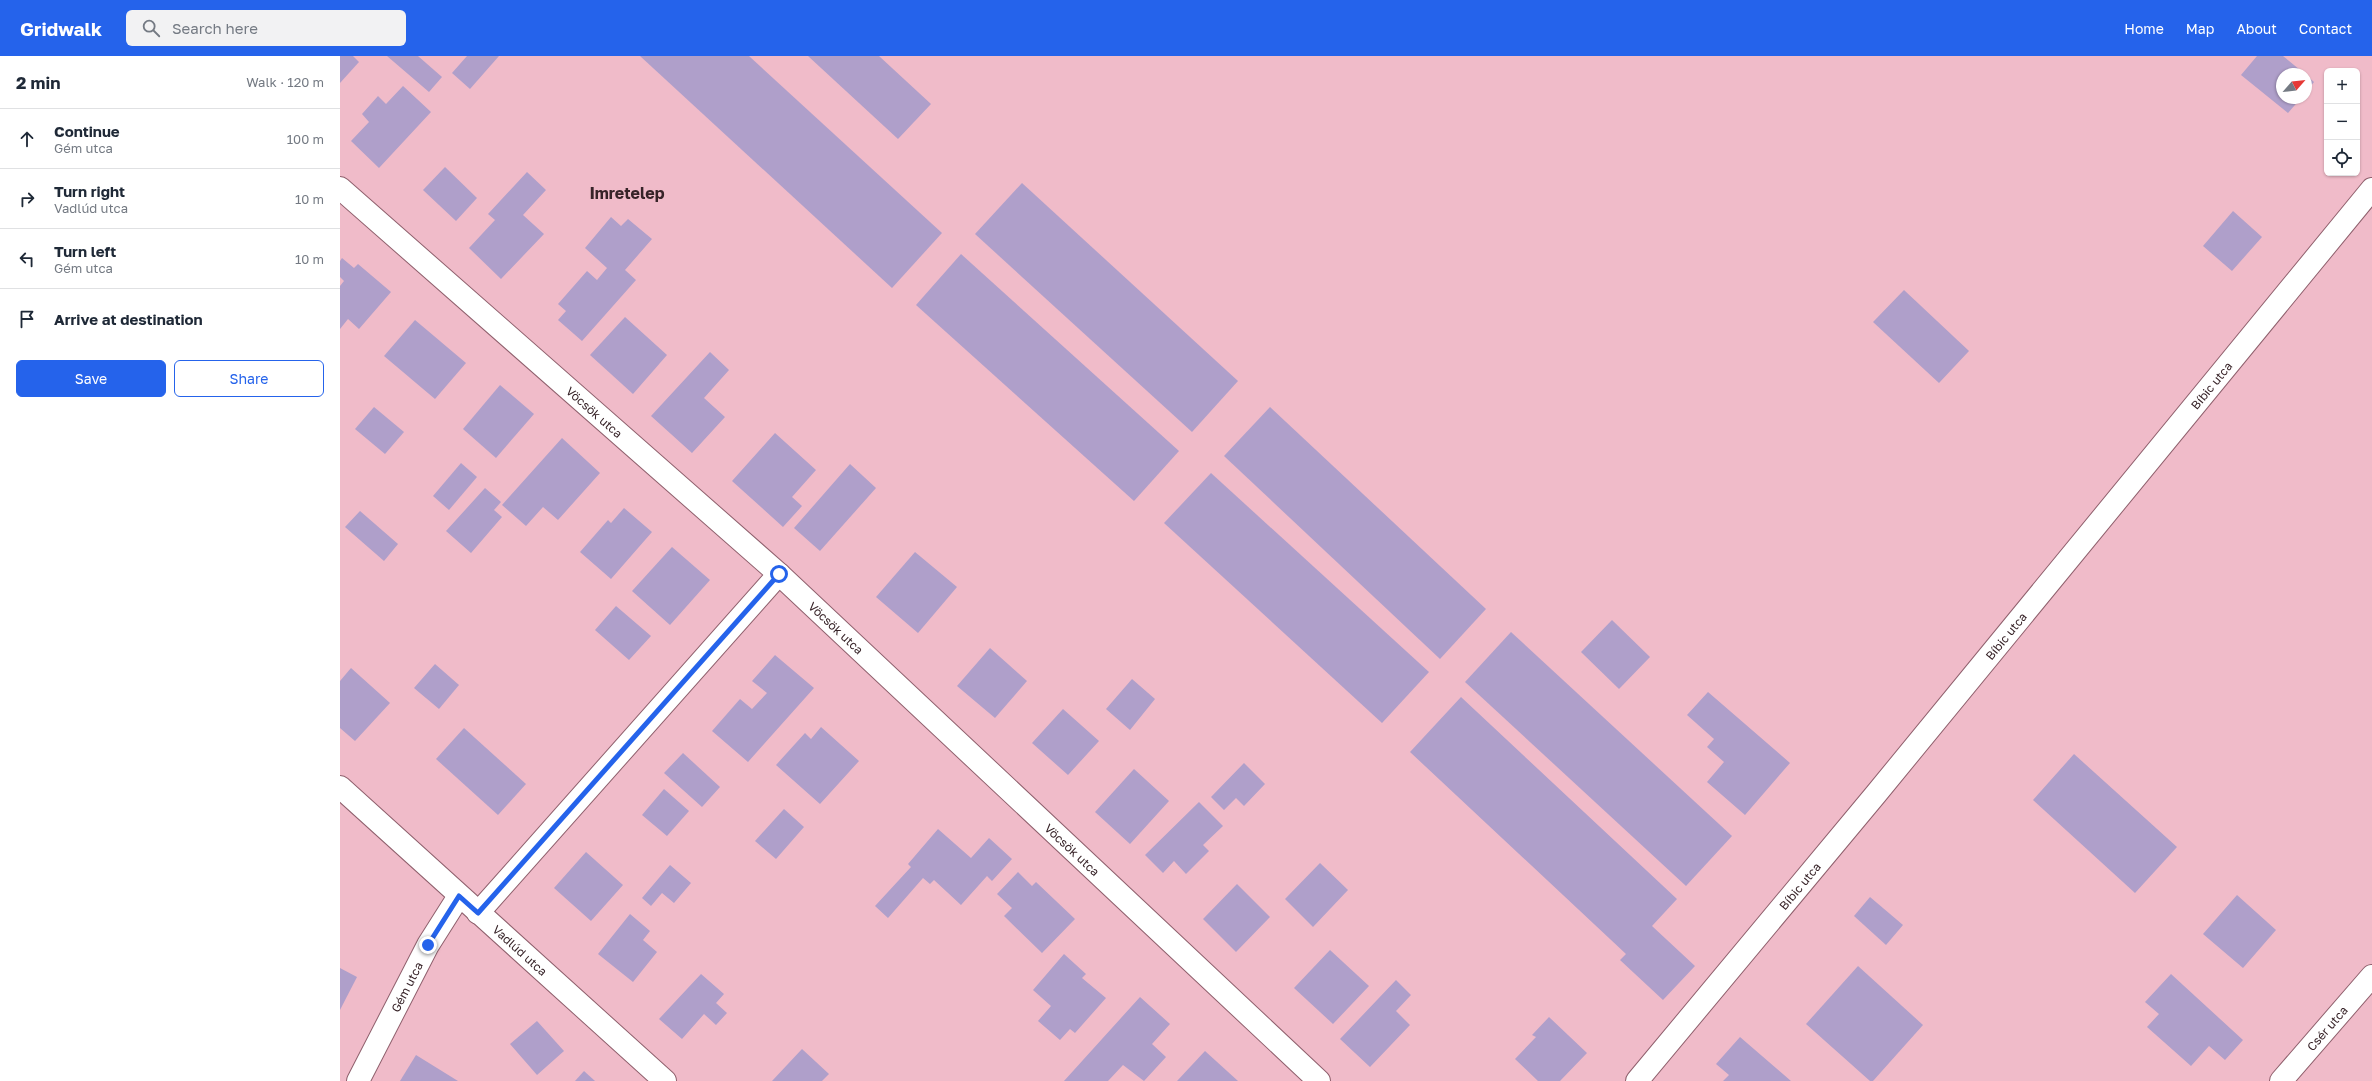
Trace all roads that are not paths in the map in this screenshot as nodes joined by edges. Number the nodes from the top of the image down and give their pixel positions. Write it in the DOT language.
graph roads {
  1 [pos="340,188"];
  2 [pos="2372,189"];
  3 [pos="779,574"];
  4 [pos="340,787"];
  5 [pos="459,896"];
  6 [pos="478,913"];
  7 [pos="2372,976"];
  8 [pos="358,1081"];
  9 [pos="665,1081"];
  10 [pos="1319,1081"];
  11 [pos="1637,1081"];
  12 [pos="2281,1081"];
  1 -- 3 [label="street, Vöcsök utca"];
  2 -- 11 [label="street, Bíbic utca"];
  3 -- 6 [label="street"];
  3 -- 10 [label="street, Vöcsök utca"];
  4 -- 5 [label="street, Vadlúd utca"];
  5 -- 6 [label="street, Vadlúd utca"];
  5 -- 8 [label="street, Gém utca"];
  6 -- 9 [label="street, Vadlúd utca"];
  7 -- 12 [label="street, Csér utca"];
}
